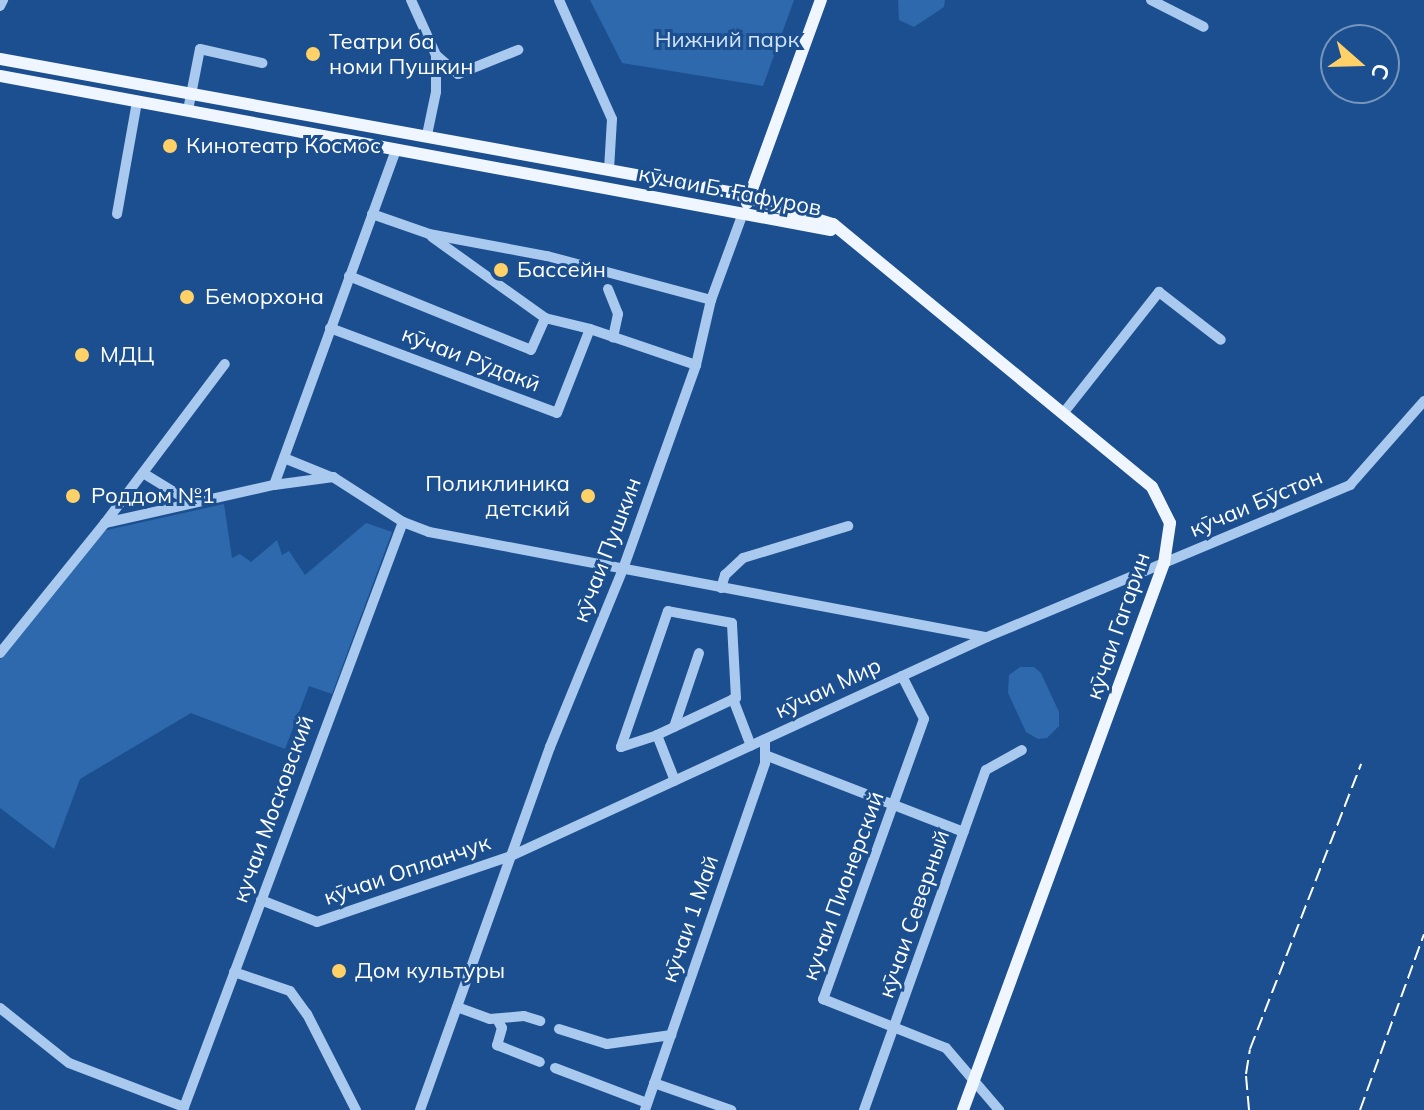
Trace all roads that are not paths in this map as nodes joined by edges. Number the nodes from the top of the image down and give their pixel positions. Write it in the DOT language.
graph roads {
  1 [pos="3,0"];
  2 [pos="411,0"];
  3 [pos="559,0"];
  4 [pos="821,0"];
  5 [pos="1151,0"];
  6 [pos="0,6"];
  7 [pos="1204,27"];
  8 [pos="518,50"];
  9 [pos="436,55"];
  10 [pos="0,59"];
  11 [pos="262,63"];
  12 [pos="0,76"];
  13 [pos="190,94"];
  14 [pos="137,102"];
  15 [pos="188,110"];
  16 [pos="427,135"];
  17 [pos="396,149"];
  18 [pos="578,163"];
  19 [pos="609,169"];
  20 [pos="575,182"];
  21 [pos="749,198"];
  22 [pos="743,213"];
  23 [pos="117,214"];
  24 [pos="372,214"];
  25 [pos="842,231"];
  26 [pos="429,234"];
  27 [pos="349,276"];
  28 [pos="608,289"];
  29 [pos="711,300"];
  30 [pos="545,318"];
  31 [pos="330,328"];
  32 [pos="590,329"];
  33 [pos="613,337"];
  34 [pos="1221,340"];
  35 [pos="225,364"];
  36 [pos="696,365"];
  37 [pos="1424,401"];
  38 [pos="1065,411"];
  39 [pos="284,458"];
  40 [pos="143,473"];
  41 [pos="333,477"];
  42 [pos="274,485"];
  43 [pos="192,503"];
  44 [pos="403,522"];
  45 [pos="105,523"];
  46 [pos="848,526"];
  47 [pos="1164,563"];
  48 [pos="623,569"];
  49 [pos="721,588"];
  50 [pos="987,637"];
  51 [pos="0,653"];
  52 [pos="699,653"];
  53 [pos="902,676"];
  54 [pos="733,699"];
  55 [pos="674,727"];
  56 [pos="657,735"];
  57 [pos="765,740"];
  58 [pos="751,746"];
  59 [pos="1022,750"];
  60 [pos="765,755"];
  61 [pos="675,781"];
  62 [pos="895,805"];
  63 [pos="964,832"];
  64 [pos="511,856"];
  65 [pos="261,900"];
  66 [pos="234,972"];
  67 [pos="457,1007"];
  68 [pos="0,1008"];
  69 [pos="497,1019"];
  70 [pos="540,1021"];
  71 [pos="895,1028"];
  72 [pos="559,1029"];
  73 [pos="671,1035"];
  74 [pos="540,1062"];
  75 [pos="555,1068"];
  76 [pos="654,1083"];
  77 [pos="973,1083"];
  78 [pos="699,1105"];
  79 [pos="646,1107"];
  80 [pos="183,1108"];
  81 [pos="356,1110"];
  82 [pos="420,1110"];
  83 [pos="731,1110"];
  84 [pos="864,1110"];
  85 [pos="963,1110"];
  86 [pos="999,1110"];
  1 -- 6 [label="street"];
  2 -- 9 [label="street"];
  3 -- 19 [label="street"];
  4 -- 21 [label="main road, кӯчаи Пушкин"];
  5 -- 7 [label="street"];
  8 -- 9 [label="street"];
  9 -- 16 [label="street"];
  10 -- 13 [label="main road, кӯчаи Б. Ғафуров"];
  11 -- 13 [label="street"];
  12 -- 14 [label="main road, кӯчаи Б. Ғафуров"];
  13 -- 15 [label="street"];
  13 -- 16 [label="main road, кӯчаи Б. Ғафуров"];
  14 -- 15 [label="main road, кӯчаи Б. Ғафуров"];
  14 -- 23 [label="street"];
  15 -- 17 [label="main road, кӯчаи Б. Ғафуров"];
  16 -- 18 [label="main road, кӯчаи Б. Ғафуров"];
  17 -- 20 [label="main road, кӯчаи Б. Ғафуров"];
  17 -- 24 [label="street"];
  18 -- 19 [label="main road, кӯчаи Б. Ғафуров"];
  18 -- 20 [label="street"];
  19 -- 21 [label="main road, кӯчаи Б. Ғафуров"];
  20 -- 22 [label="main road, кӯчаи Б. Ғафуров"];
  21 -- 22 [label="main road, кӯчаи Пушкин"];
  21 -- 25 [label="main road, кӯчаи Б. Ғафуров"];
  22 -- 25 [label="main road, кӯчаи Б. Ғафуров"];
  22 -- 29 [label="street, кӯчаи Пушкин"];
  24 -- 26 [label="street"];
  24 -- 27 [label="street"];
  25 -- 38 [label="main road, кӯчаи Гагарин"];
  26 -- 29 [label="street"];
  26 -- 30 [label="street"];
  27 -- 30 [label="street, кӯчаи Рӯдакӣ"];
  27 -- 31 [label="street"];
  28 -- 33 [label="street"];
  29 -- 36 [label="street, кӯчаи Пушкин"];
  30 -- 32 [label="street"];
  31 -- 32 [label="street, кӯчаи Рӯдакӣ"];
  31 -- 39 [label="street"];
  32 -- 33 [label="street"];
  33 -- 36 [label="street"];
  34 -- 38 [label="street"];
  35 -- 40 [label="street"];
  36 -- 48 [label="street, кӯчаи Пушкин"];
  37 -- 47 [label="street, кӯчаи Бӯстон"];
  38 -- 47 [label="main road, кӯчаи Гагарин"];
  39 -- 41 [label="street"];
  39 -- 42 [label="street"];
  40 -- 43 [label="street"];
  40 -- 45 [label="street"];
  41 -- 42 [label="street"];
  41 -- 44 [label="street"];
  42 -- 43 [label="street"];
  43 -- 45 [label="street"];
  44 -- 48 [label="street"];
  44 -- 65 [label="street, кучаи Московский"];
  45 -- 51 [label="street"];
  46 -- 49 [label="street"];
  47 -- 50 [label="street, кӯчаи Мир"];
  47 -- 77 [label="main road, кӯчаи Гагарин"];
  48 -- 49 [label="street"];
  48 -- 64 [label="street, кӯчаи Пушкин"];
  49 -- 50 [label="street"];
  50 -- 53 [label="street, кӯчаи Мир"];
  52 -- 55 [label="street"];
  53 -- 57 [label="street, кӯчаи Мир"];
  53 -- 62 [label="street, кучаи Пионерский"];
  54 -- 55 [label="street"];
  54 -- 56 [label="street"];
  54 -- 58 [label="street"];
  55 -- 56 [label="street"];
  56 -- 61 [label="street"];
  57 -- 58 [label="street, кӯчаи Мир"];
  57 -- 60 [label="street, кӯчаи 1 Май"];
  58 -- 61 [label="street, кӯчаи Мир"];
  59 -- 63 [label="street, кӯчаи Северный"];
  60 -- 62 [label="street"];
  60 -- 73 [label="street, кӯчаи 1 Май"];
  61 -- 64 [label="street, кӯчаи Мир"];
  62 -- 63 [label="street"];
  62 -- 71 [label="street, кучаи Пионерский"];
  63 -- 71 [label="street, кӯчаи Северный"];
  64 -- 65 [label="street, кӯчаи Опланчук"];
  64 -- 67 [label="street, кӯчаи Пушкин"];
  65 -- 66 [label="street, кучаи Московский"];
  66 -- 80 [label="street, кучаи Московский"];
  66 -- 81 [label="street"];
  67 -- 69 [label="street"];
  67 -- 82 [label="street, кӯчаи Пушкин"];
  68 -- 80 [label="street"];
  69 -- 70 [label="street"];
  69 -- 74 [label="street"];
  71 -- 77 [label="street, кучаи Пионерский"];
  71 -- 84 [label="street, кӯчаи Северный"];
  72 -- 73 [label="street"];
  73 -- 76 [label="street, кӯчаи 1 Май"];
  75 -- 79 [label="street"];
  76 -- 78 [label="street"];
  76 -- 79 [label="street, кӯчаи 1 Май"];
  77 -- 85 [label="main road, кӯчаи Гагарин"];
  77 -- 86 [label="street, кучаи Пионерский"];
  78 -- 83 [label="street"];
}
